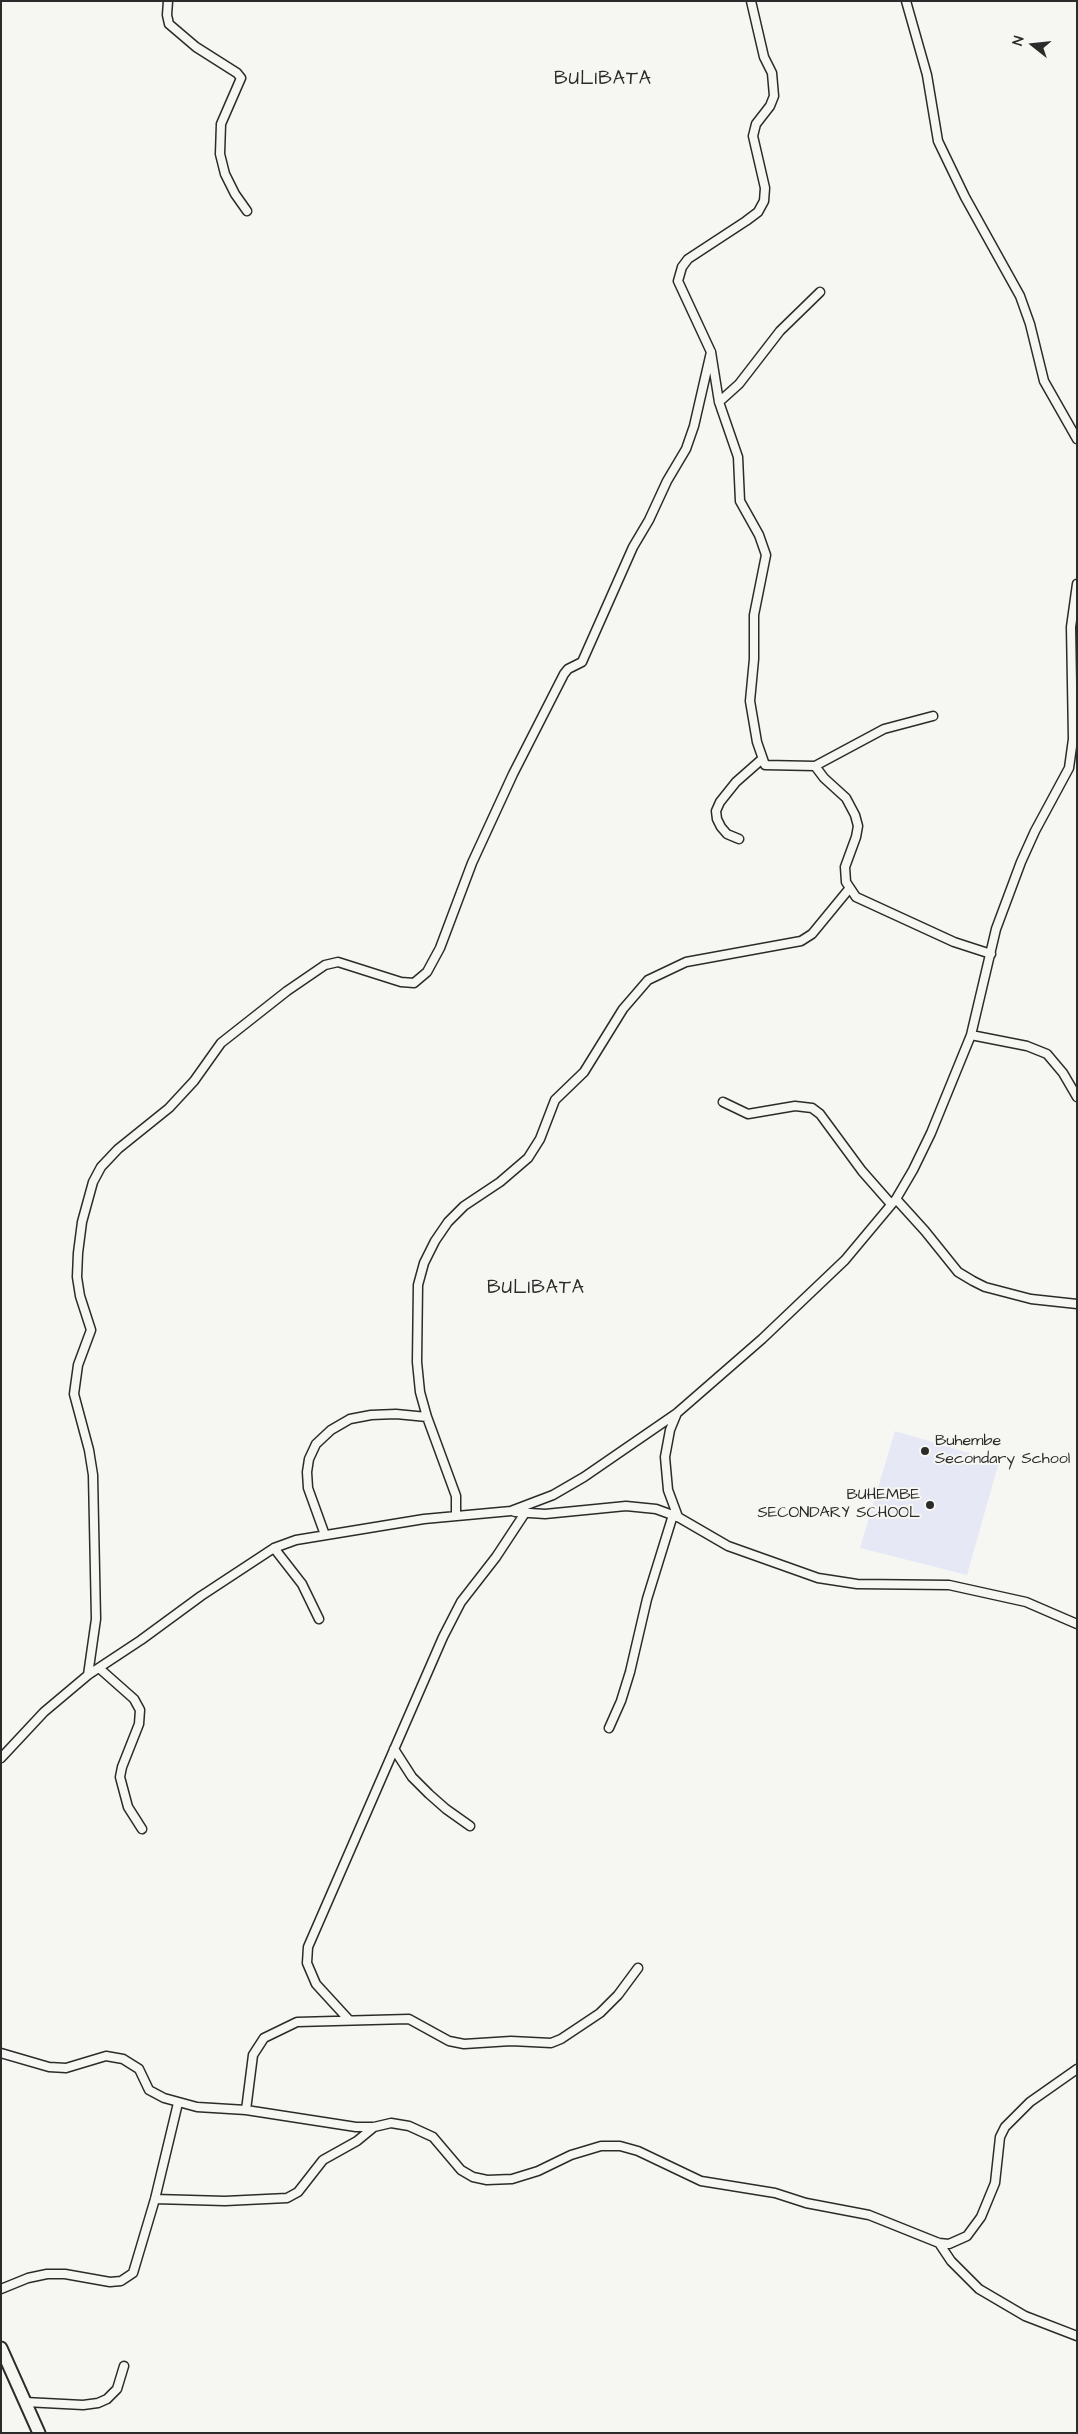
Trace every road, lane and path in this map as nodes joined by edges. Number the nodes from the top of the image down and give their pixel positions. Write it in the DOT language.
graph roads {
  1 [pos="168,1"];
  2 [pos="751,1"];
  3 [pos="906,1"];
  4 [pos="247,212"];
  5 [pos="820,292"];
  6 [pos="711,352"];
  7 [pos="719,402"];
  8 [pos="1077,439"];
  9 [pos="1077,584"];
  10 [pos="1074,629"];
  11 [pos="1074,714"];
  12 [pos="933,716"];
  13 [pos="761,760"];
  14 [pos="815,766"];
  15 [pos="739,839"];
  16 [pos="849,889"];
  17 [pos="991,954"];
  18 [pos="971,1035"];
  19 [pos="1077,1097"];
  20 [pos="723,1102"];
  21 [pos="893,1202"];
  22 [pos="1077,1304"];
  23 [pos="677,1413"];
  24 [pos="427,1417"];
  25 [pos="511,1512"];
  26 [pos="525,1513"];
  27 [pos="456,1514"];
  28 [pos="675,1516"];
  29 [pos="326,1535"];
  30 [pos="274,1548"];
  31 [pos="319,1619"];
  32 [pos="1077,1624"];
  33 [pos="99,1668"];
  34 [pos="88,1675"];
  35 [pos="609,1728"];
  36 [pos="394,1749"];
  37 [pos="1,1758"];
  38 [pos="470,1826"];
  39 [pos="142,1829"];
  40 [pos="638,1968"];
  41 [pos="349,2020"];
  42 [pos="1,2053"];
  43 [pos="1077,2069"];
  44 [pos="178,2103"];
  45 [pos="246,2110"];
  46 [pos="374,2127"];
  47 [pos="155,2199"];
  48 [pos="939,2243"];
  49 [pos="1,2289"];
  50 [pos="1077,2336"];
  51 [pos="1,2348"];
  52 [pos="124,2366"];
  53 [pos="25,2402"];
  54 [pos="39,2433"];
  1 -- 4 [label="street"];
  2 -- 6 [label="street"];
  3 -- 8 [label="street"];
  5 -- 7 [label="street"];
  6 -- 7 [label="street"];
  6 -- 34 [label="street"];
  7 -- 13 [label="street"];
  9 -- 10 [label="street"];
  10 -- 11 [label="street"];
  11 -- 17 [label="street"];
  12 -- 14 [label="street"];
  13 -- 14 [label="street"];
  13 -- 15 [label="street"];
  14 -- 16 [label="street"];
  16 -- 17 [label="street"];
  16 -- 24 [label="street"];
  17 -- 18 [label="street"];
  18 -- 19 [label="street"];
  18 -- 21 [label="street"];
  20 -- 21 [label="street"];
  21 -- 22 [label="street"];
  21 -- 23 [label="street"];
  23 -- 25 [label="street"];
  23 -- 28 [label="street"];
  24 -- 27 [label="street"];
  24 -- 29 [label="street"];
  25 -- 26 [label="street"];
  25 -- 27 [label="street"];
  26 -- 28 [label="street"];
  26 -- 36 [label="street"];
  27 -- 29 [label="street"];
  28 -- 32 [label="street"];
  28 -- 35 [label="street"];
  29 -- 30 [label="street"];
  30 -- 31 [label="street"];
  30 -- 33 [label="street"];
  33 -- 34 [label="street"];
  33 -- 39 [label="street"];
  34 -- 37 [label="street"];
  36 -- 38 [label="street"];
  36 -- 41 [label="street"];
  40 -- 41 [label="street"];
  41 -- 45 [label="street"];
  42 -- 44 [label="street"];
  43 -- 48 [label="street"];
  44 -- 45 [label="street"];
  44 -- 47 [label="street"];
  45 -- 46 [label="street"];
  46 -- 47 [label="street"];
  46 -- 48 [label="street"];
  47 -- 49 [label="street"];
  48 -- 50 [label="street"];
  51 -- 53 [label="street"];
  52 -- 53 [label="street"];
  53 -- 54 [label="street"];
}
